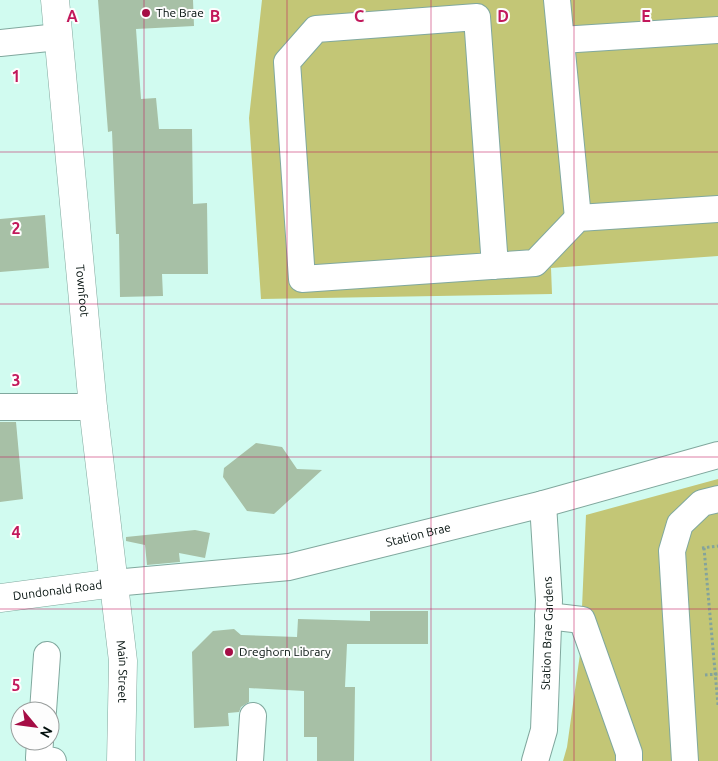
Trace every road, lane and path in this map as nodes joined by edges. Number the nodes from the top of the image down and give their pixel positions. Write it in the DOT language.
graph roads {
  1 [pos="56,0"];
  2 [pos="557,0"];
  3 [pos="718,30"];
  4 [pos="58,37"];
  5 [pos="561,40"];
  6 [pos="0,43"];
  7 [pos="718,209"];
  8 [pos="578,218"];
  9 [pos="495,266"];
  10 [pos="0,407"];
  11 [pos="93,407"];
  12 [pos="718,456"];
  13 [pos="718,499"];
  14 [pos="543,504"];
  15 [pos="704,548"];
  16 [pos="114,583"];
  17 [pos="0,598"];
  18 [pos="548,616"];
  19 [pos="47,655"];
  20 [pos="44,701"];
  21 [pos="718,705"];
  22 [pos="254,716"];
  23 [pos="39,751"];
  24 [pos="53,761"];
  25 [pos="121,761"];
  26 [pos="250,761"];
  27 [pos="535,761"];
  28 [pos="629,761"];
  29 [pos="685,761"];
  1 -- 4 [label="main road, Townfoot"];
  2 -- 5 [label="street"];
  3 -- 5 [label="street"];
  4 -- 6 [label="street"];
  4 -- 11 [label="main road, Townfoot"];
  5 -- 8 [label="street"];
  7 -- 8 [label="street"];
  8 -- 9 [label="street"];
  9 -- 9 [label="street"];
  10 -- 11 [label="street"];
  11 -- 16 [label="main road, Townfoot"];
  12 -- 14 [label="street, Station Brae"];
  13 -- 29 [label="street"];
  14 -- 16 [label="street, Station Brae"];
  14 -- 18 [label="street, Station Brae Gardens"];
  15 -- 21 [label="path"];
  16 -- 17 [label="main road, Dundonald Road"];
  16 -- 25 [label="main road, Main Street"];
  18 -- 27 [label="street, Station Brae Gardens"];
  18 -- 28 [label="street"];
  19 -- 20 [label="street"];
  22 -- 26 [label="street"];
  23 -- 24 [label="street"];
}
